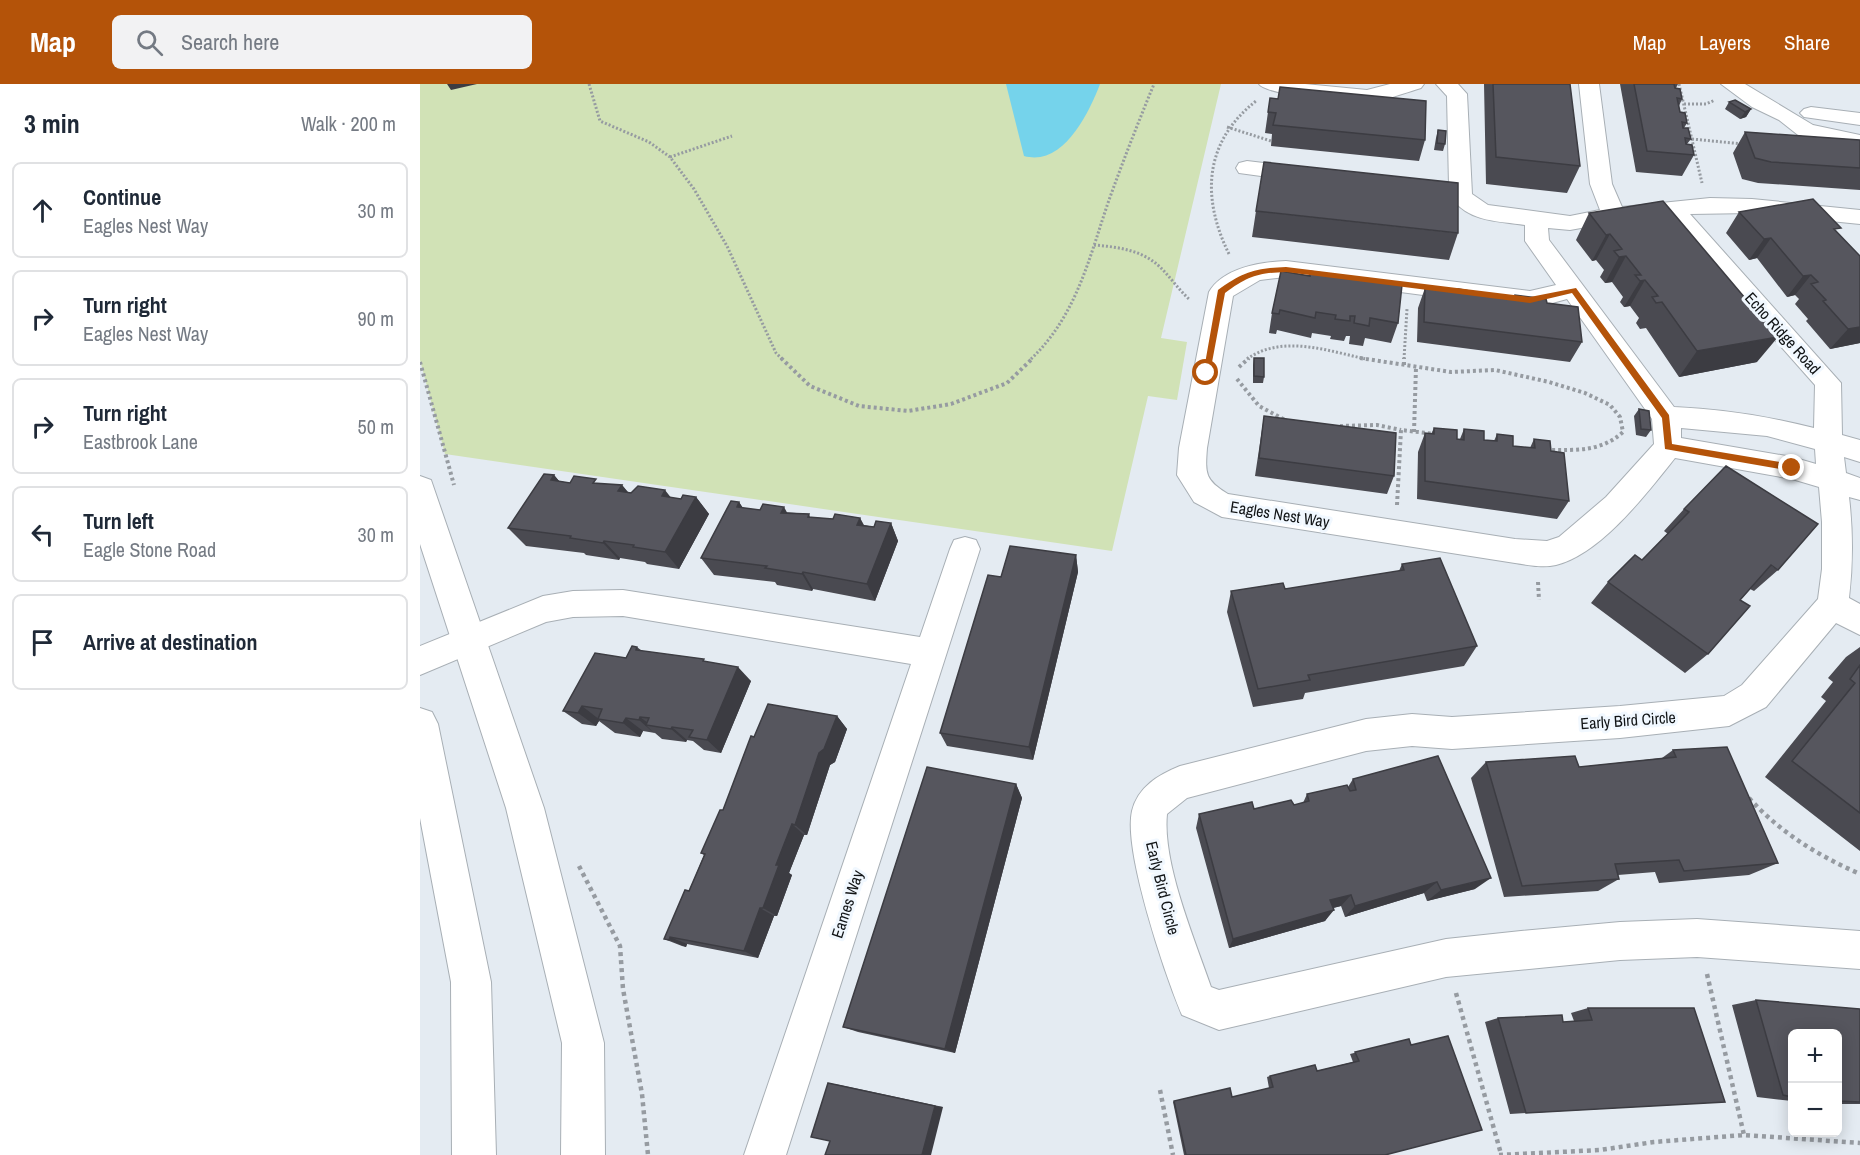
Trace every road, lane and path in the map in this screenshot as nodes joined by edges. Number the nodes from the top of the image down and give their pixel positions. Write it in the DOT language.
graph roads {
  1 [pos="589,84"];
  2 [pos="1154,84"];
  3 [pos="1269,84"];
  4 [pos="1414,84"];
  5 [pos="1446,84"];
  6 [pos="1589,84"];
  7 [pos="1679,84"];
  8 [pos="1726,91"];
  9 [pos="1684,104"];
  10 [pos="1786,116"];
  11 [pos="1860,119"];
  12 [pos="1227,127"];
  13 [pos="732,136"];
  14 [pos="1692,140"];
  15 [pos="1271,141"];
  16 [pos="1860,142"];
  17 [pos="1746,144"];
  18 [pos="670,157"];
  19 [pos="1247,168"];
  20 [pos="1330,178"];
  21 [pos="1390,186"];
  22 [pos="1707,188"];
  23 [pos="1461,195"];
  24 [pos="1673,210"];
  25 [pos="1614,215"];
  26 [pos="1860,217"];
  27 [pos="1536,219"];
  28 [pos="1094,245"];
  29 [pos="1574,290"];
  30 [pos="1196,303"];
  31 [pos="1407,303"];
  32 [pos="1404,365"];
  33 [pos="1416,367"];
  34 [pos="1611,406"];
  35 [pos="1660,408"];
  36 [pos="1288,421"];
  37 [pos="1334,426"];
  38 [pos="1401,430"];
  39 [pos="1414,432"];
  40 [pos="1445,434"];
  41 [pos="1828,442"];
  42 [pos="1668,446"];
  43 [pos="1544,450"];
  44 [pos="1860,451"];
  45 [pos="1846,485"];
  46 [pos="420,489"];
  47 [pos="1396,532"];
  48 [pos="965,549"];
  49 [pos="1847,613"];
  50 [pos="468,641"];
  51 [pos="929,653"];
  52 [pos="420,661"];
  53 [pos="420,724"];
  54 [pos="1743,789"];
  55 [pos="1860,874"];
  56 [pos="1860,950"];
  57 [pos="1705,964"];
  58 [pos="1453,984"];
  59 [pos="1160,1090"];
  60 [pos="1744,1136"];
  61 [pos="1860,1143"];
  62 [pos="474,1155"];
  63 [pos="583,1155"];
  64 [pos="765,1155"];
  65 [pos="1173,1155"];
  66 [pos="1500,1155"];
  1 -- 18 [label="path"];
  2 -- 28 [label="path"];
  3 -- 4 [label="street"];
  5 -- 23 [label="street"];
  6 -- 25 [label="street"];
  7 -- 9 [label="path"];
  8 -- 9 [label="path"];
  8 -- 10 [label="street"];
  9 -- 14 [label="path"];
  10 -- 11 [label="street"];
  10 -- 16 [label="street"];
  12 -- 15 [label="path"];
  13 -- 18 [label="path"];
  14 -- 17 [label="path"];
  14 -- 22 [label="path"];
  18 -- 28 [label="path"];
  19 -- 20 [label="street"];
  21 -- 23 [label="street"];
  23 -- 27 [label="street"];
  24 -- 25 [label="street"];
  24 -- 26 [label="street"];
  24 -- 41 [label="street, Echo Ridge Road"];
  25 -- 27 [label="street"];
  27 -- 29 [label="street"];
  28 -- 30 [label="path"];
  29 -- 35 [label="street"];
  29 -- 47 [label="street, Eagles Nest Way"];
  31 -- 32 [label="path"];
  32 -- 33 [label="path"];
  32 -- 36 [label="path"];
  33 -- 34 [label="path"];
  33 -- 39 [label="path"];
  34 -- 35 [label="path"];
  34 -- 43 [label="path"];
  35 -- 41 [label="street"];
  35 -- 42 [label="street"];
  37 -- 38 [label="path"];
  38 -- 39 [label="path"];
  38 -- 47 [label="path"];
  39 -- 40 [label="path"];
  41 -- 44 [label="street"];
  41 -- 45 [label="street, Echo Ridge Road"];
  42 -- 45 [label="street"];
  42 -- 47 [label="street, Eagles Nest Way"];
  45 -- 49 [label="street, Early Bird Circle"];
  46 -- 50 [label="street"];
  48 -- 51 [label="street, Eames Way"];
  49 -- 56 [label="street, Early Bird Circle"];
  50 -- 51 [label="street"];
  50 -- 52 [label="street"];
  50 -- 63 [label="street"];
  51 -- 64 [label="street, Eames Way"];
  53 -- 62 [label="street"];
  54 -- 55 [label="path"];
  57 -- 60 [label="path"];
  58 -- 66 [label="path"];
  59 -- 65 [label="path"];
  60 -- 61 [label="path"];
  60 -- 66 [label="path"];
}
